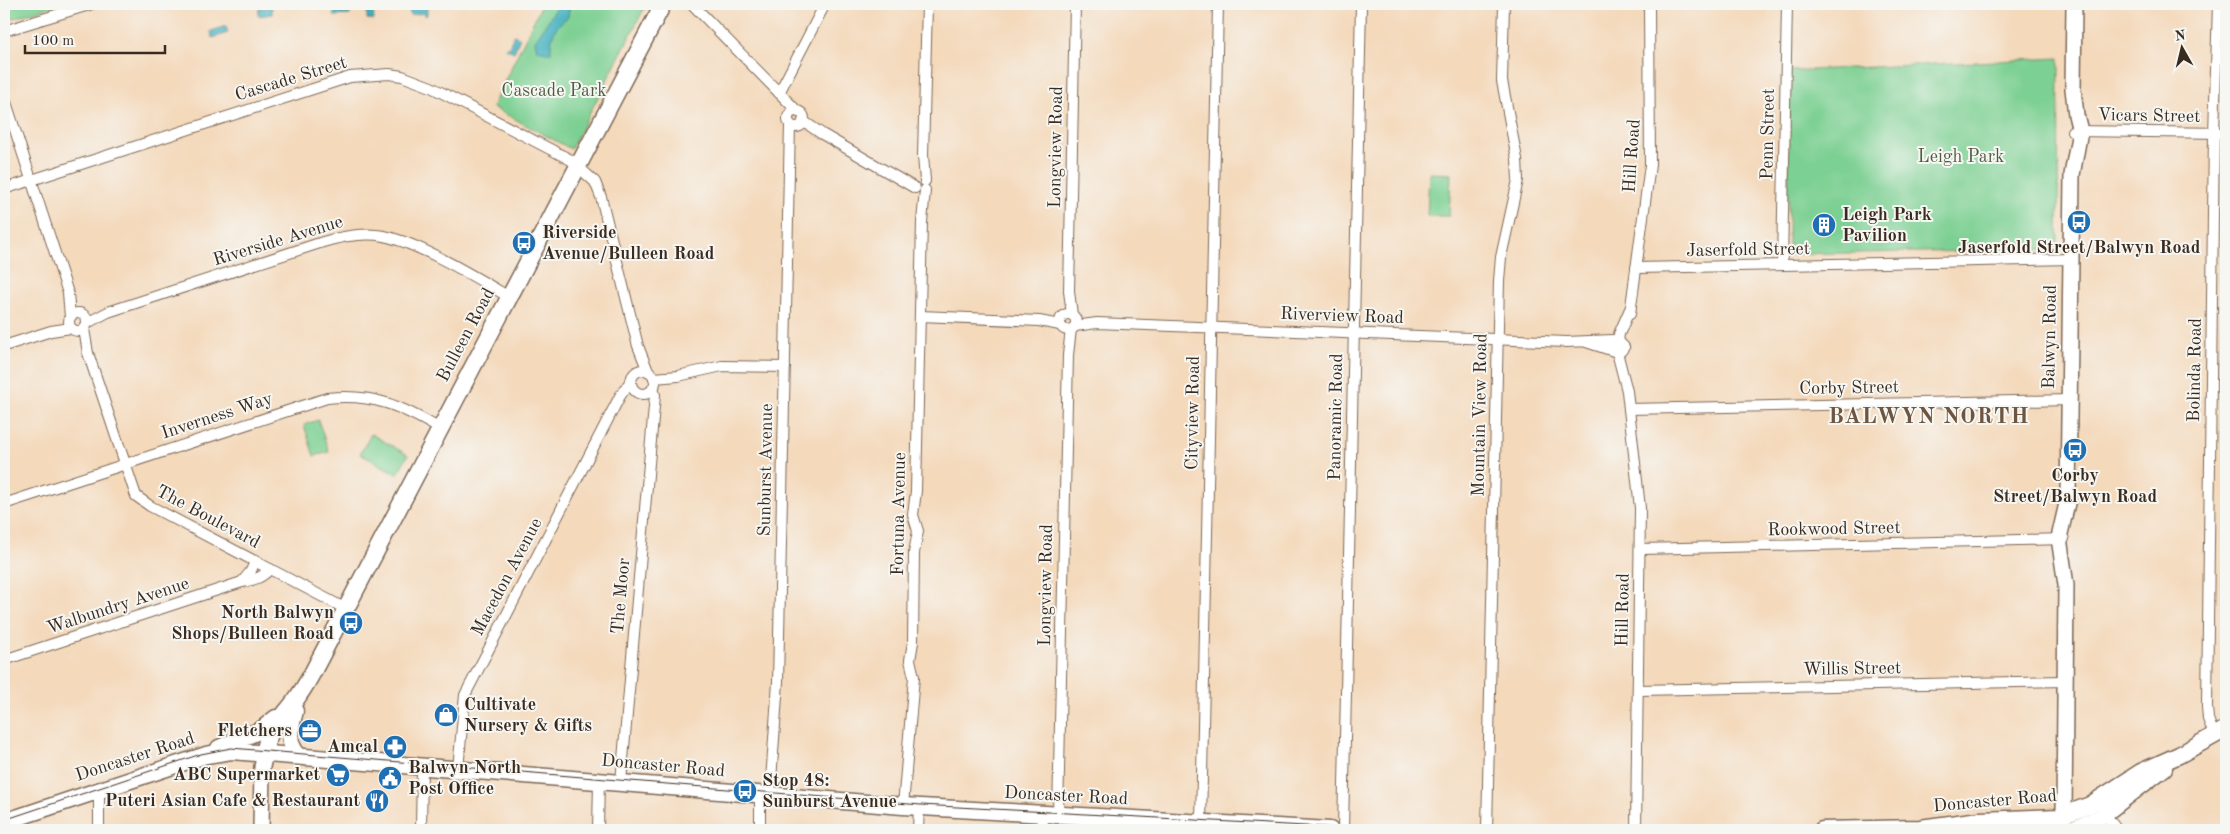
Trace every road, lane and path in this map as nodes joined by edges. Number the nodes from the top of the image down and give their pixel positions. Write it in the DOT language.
graph roads {
  1 [pos="663,4"];
  2 [pos="692,4"];
  3 [pos="825,4"];
  4 [pos="927,4"];
  5 [pos="1075,4"];
  6 [pos="1218,4"];
  7 [pos="1361,4"];
  8 [pos="1504,4"];
  9 [pos="1649,4"];
  10 [pos="1787,4"];
  11 [pos="2074,4"];
  12 [pos="2218,4"];
  13 [pos="85,5"];
  14 [pos="18,28"];
  15 [pos="4,31"];
  16 [pos="4,35"];
  17 [pos="779,93"];
  18 [pos="4,96"];
  19 [pos="797,121"];
  20 [pos="2076,131"];
  21 [pos="2214,133"];
  22 [pos="2226,133"];
  23 [pos="577,167"];
  24 [pos="32,180"];
  25 [pos="919,185"];
  26 [pos="4,189"];
  27 [pos="2071,259"];
  28 [pos="1782,265"];
  29 [pos="1636,268"];
  30 [pos="509,296"];
  31 [pos="920,316"];
  32 [pos="78,322"];
  33 [pos="1068,322"];
  34 [pos="1211,328"];
  35 [pos="1354,333"];
  36 [pos="1498,339"];
  37 [pos="4,346"];
  38 [pos="638,346"];
  39 [pos="1619,347"];
  40 [pos="785,367"];
  41 [pos="633,382"];
  42 [pos="651,383"];
  43 [pos="2069,400"];
  44 [pos="1629,409"];
  45 [pos="440,429"];
  46 [pos="124,464"];
  47 [pos="4,504"];
  48 [pos="2062,540"];
  49 [pos="1641,549"];
  50 [pos="255,561"];
  51 [pos="270,569"];
  52 [pos="242,582"];
  53 [pos="346,609"];
  54 [pos="4,660"];
  55 [pos="2066,681"];
  56 [pos="1638,690"];
  57 [pos="296,705"];
  58 [pos="2220,732"];
  59 [pos="266,753"];
  60 [pos="2179,755"];
  61 [pos="200,756"];
  62 [pos="299,756"];
  63 [pos="422,766"];
  64 [pos="458,769"];
  65 [pos="599,781"];
  66 [pos="621,782"];
  67 [pos="99,790"];
  68 [pos="765,795"];
  69 [pos="911,806"];
  70 [pos="2106,814"];
  71 [pos="1047,821"];
  72 [pos="4,822"];
  73 [pos="2066,825"];
  74 [pos="1193,826"];
  75 [pos="1925,829"];
  76 [pos="99,830"];
  77 [pos="261,830"];
  78 [pos="421,830"];
  79 [pos="598,830"];
  80 [pos="760,830"];
  81 [pos="918,830"];
  82 [pos="1330,830"];
  83 [pos="1344,830"];
  84 [pos="1487,830"];
  85 [pos="1636,830"];
  86 [pos="1822,830"];
  87 [pos="2117,830"];
  1 -- 23 [label="main road, Bulleen Road"];
  2 -- 17 [label="street"];
  3 -- 17 [label="street"];
  4 -- 25 [label="street, Fortuna Avenue"];
  5 -- 33 [label="street, Longview Road"];
  6 -- 34 [label="street, Cityview Road"];
  7 -- 35 [label="street, Panoramic Road"];
  8 -- 36 [label="street, Mountain View Road"];
  9 -- 29 [label="street, Hill Road"];
  10 -- 28 [label="street, Penn Street"];
  11 -- 20 [label="street, Balwyn Road"];
  12 -- 21 [label="street, Bolinda Road"];
  13 -- 14 [label="street"];
  14 -- 15 [label="street"];
  14 -- 16 [label="street"];
  17 -- 19 [label="street"];
  18 -- 24 [label="street, The Boulevard"];
  19 -- 25 [label="street"];
  19 -- 40 [label="street, Sunburst Avenue"];
  20 -- 21 [label="street, Vicars Street"];
  20 -- 27 [label="street, Balwyn Road"];
  21 -- 22 [label="street, Vicars Street"];
  21 -- 58 [label="street, Bolinda Road"];
  23 -- 24 [label="street, Cascade Street"];
  23 -- 30 [label="main road, Bulleen Road"];
  23 -- 38 [label="street, Macedon Avenue"];
  24 -- 26 [label="street, Cascade Street"];
  24 -- 32 [label="street, The Boulevard"];
  25 -- 31 [label="street, Fortuna Avenue"];
  27 -- 28 [label="street, Jaserfold Street"];
  27 -- 43 [label="street, Balwyn Road"];
  28 -- 29 [label="street, Jaserfold Street"];
  29 -- 39 [label="street, Hill Road"];
  30 -- 32 [label="street, Riverside Avenue"];
  30 -- 45 [label="main road, Bulleen Road"];
  31 -- 33 [label="street, Riverview Road"];
  31 -- 69 [label="street, Fortuna Avenue"];
  32 -- 37 [label="street, Riverside Avenue"];
  32 -- 46 [label="street, The Boulevard"];
  33 -- 34 [label="street, Riverview Road"];
  33 -- 71 [label="street, Longview Road"];
  34 -- 35 [label="street, Riverview Road"];
  34 -- 74 [label="street, Cityview Road"];
  35 -- 36 [label="street, Riverview Road"];
  35 -- 83 [label="street, Panoramic Road"];
  36 -- 39 [label="street, Riverview Road"];
  36 -- 84 [label="street, Mountain View Road"];
  38 -- 41 [label="street, Macedon Avenue"];
  38 -- 42 [label="street, Macedon Avenue"];
  39 -- 44 [label="street, Hill Road"];
  40 -- 42 [label="street"];
  40 -- 68 [label="street, Sunburst Avenue"];
  41 -- 42 [label="street"];
  41 -- 42 [label="street"];
  41 -- 64 [label="street, Macedon Avenue"];
  42 -- 66 [label="street, The Moor"];
  43 -- 44 [label="street, Corby Street"];
  43 -- 48 [label="street, Balwyn Road"];
  44 -- 49 [label="street, Hill Road"];
  45 -- 46 [label="street, Inverness Way"];
  45 -- 53 [label="main road, Bulleen Road"];
  46 -- 47 [label="street, Inverness Way"];
  46 -- 50 [label="street, The Boulevard"];
  48 -- 49 [label="street, Rookwood Street"];
  48 -- 55 [label="street, Balwyn Road"];
  49 -- 56 [label="street, Hill Road"];
  50 -- 51 [label="street, The Boulevard"];
  50 -- 52 [label="street"];
  51 -- 52 [label="street, Walbundry Avenue"];
  51 -- 53 [label="street, The Boulevard"];
  52 -- 54 [label="street, Walbundry Avenue"];
  53 -- 57 [label="main road, Bulleen Road"];
  55 -- 56 [label="street, Willis Street"];
  55 -- 73 [label="street, Balwyn Road"];
  56 -- 85 [label="street, Hill Road"];
  57 -- 59 [label="main road, Bulleen Road"];
  57 -- 61 [label="main road"];
  57 -- 62 [label="main road"];
  58 -- 60 [label="main road, Doncaster Road"];
  59 -- 61 [label="main road, Doncaster Road"];
  59 -- 62 [label="main road, Doncaster Road"];
  59 -- 77 [label="street"];
  60 -- 70 [label="main road, Doncaster Road"];
  60 -- 73 [label="main road, Doncaster Road"];
  61 -- 67 [label="main road, Doncaster Road"];
  62 -- 63 [label="main road, Doncaster Road"];
  63 -- 64 [label="main road, Doncaster Road"];
  63 -- 78 [label="street"];
  64 -- 65 [label="main road, Doncaster Road"];
  65 -- 66 [label="main road, Doncaster Road"];
  65 -- 79 [label="street"];
  66 -- 68 [label="main road, Doncaster Road"];
  67 -- 72 [label="main road, Doncaster Road"];
  67 -- 76 [label="street"];
  68 -- 69 [label="main road, Doncaster Road"];
  68 -- 80 [label="street, Sunburst Avenue"];
  69 -- 71 [label="main road, Doncaster Road"];
  69 -- 81 [label="street, Fortuna Avenue"];
  70 -- 73 [label="main road, Doncaster Road"];
  70 -- 87 [label="street"];
  71 -- 74 [label="main road, Doncaster Road"];
  73 -- 75 [label="main road, Doncaster Road"];
  74 -- 82 [label="main road, Doncaster Road"];
  75 -- 86 [label="main road, Doncaster Road"];
}
